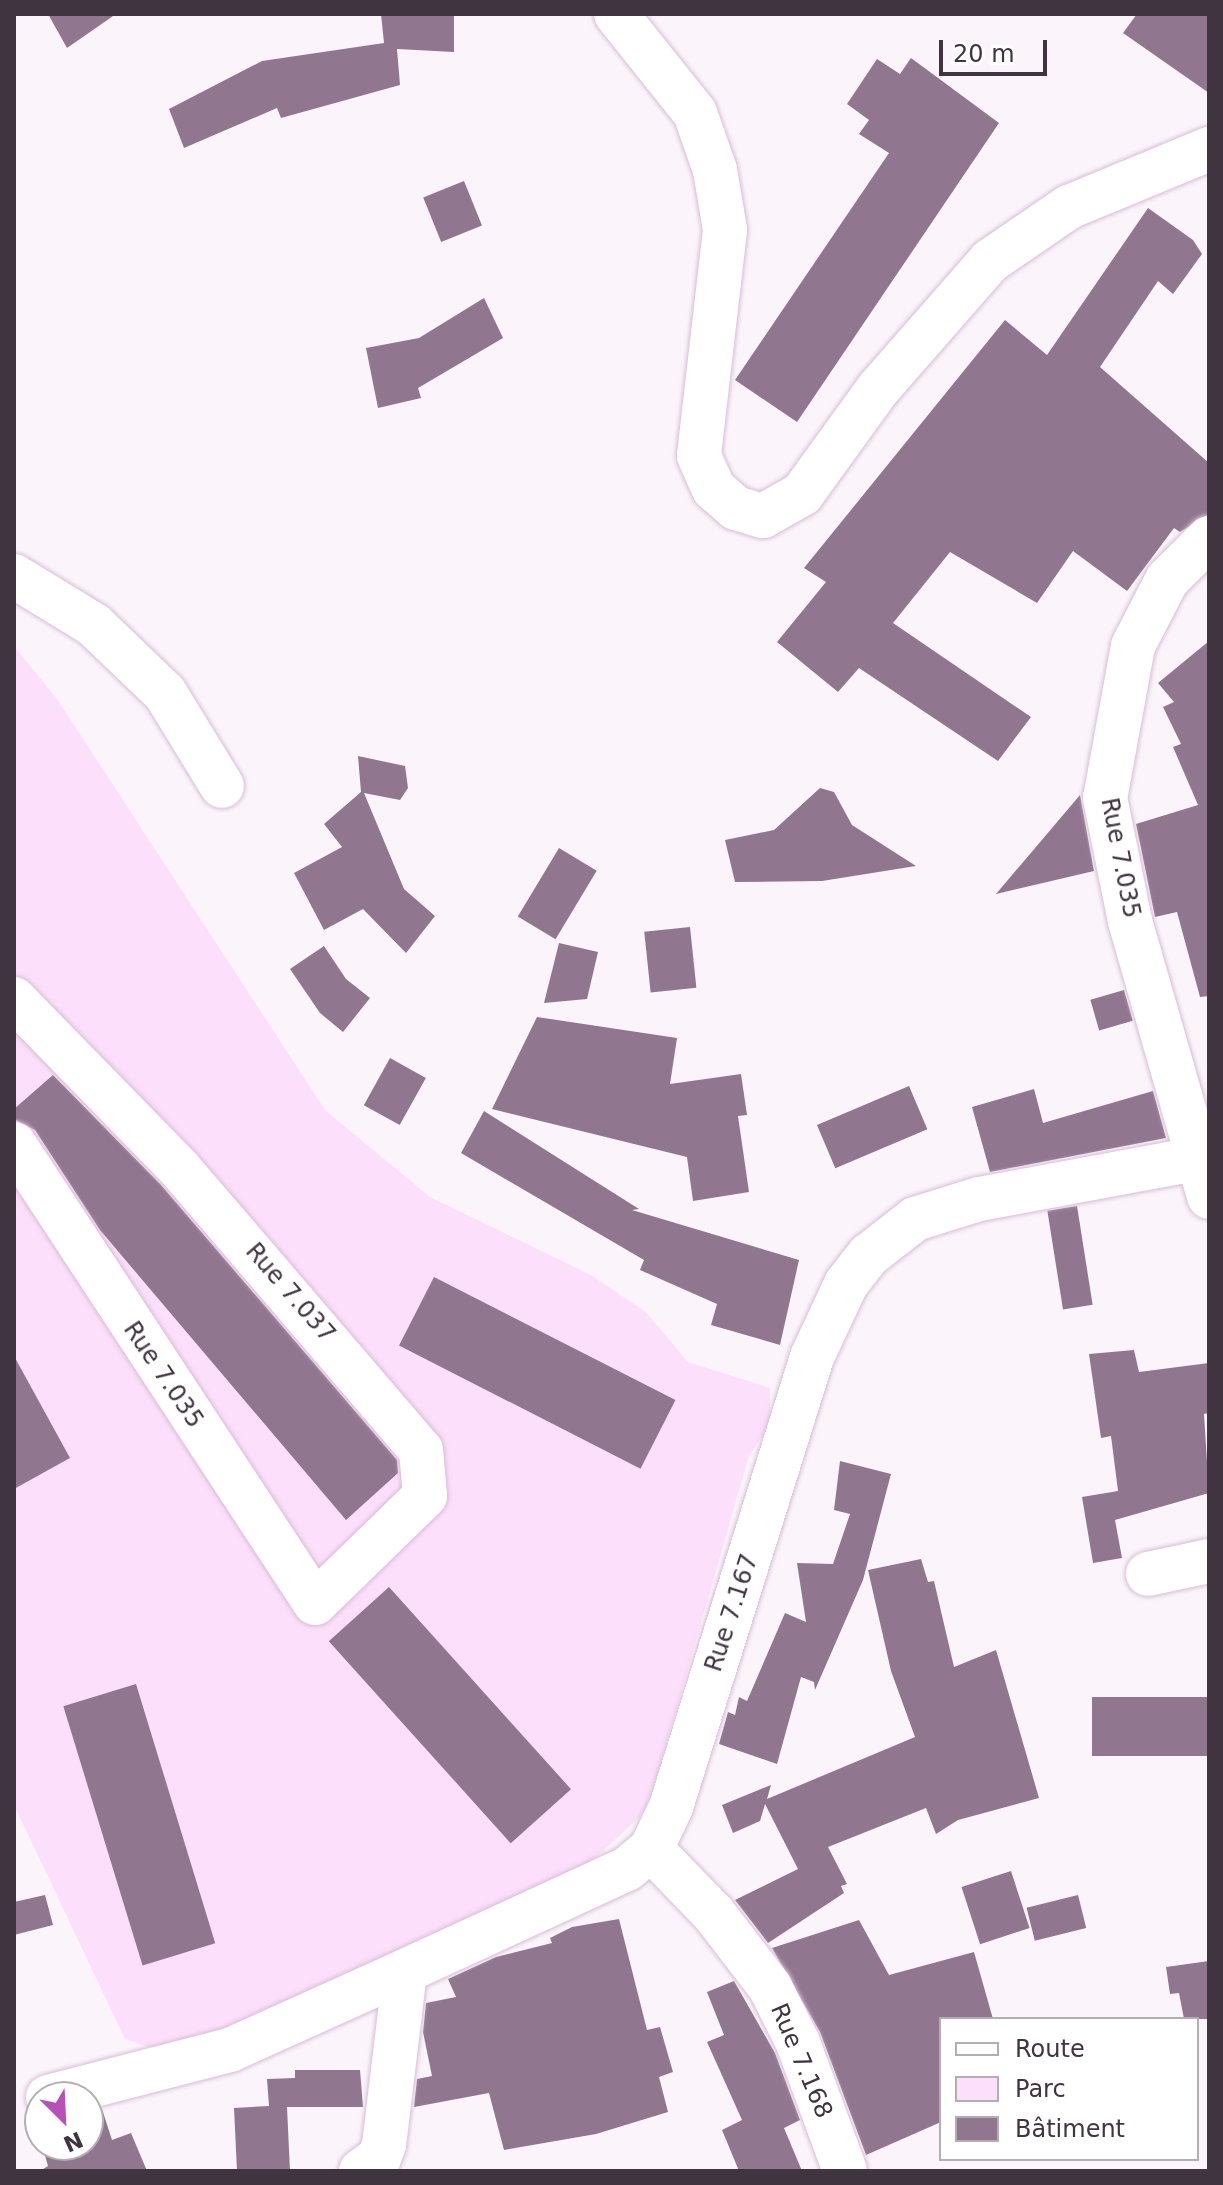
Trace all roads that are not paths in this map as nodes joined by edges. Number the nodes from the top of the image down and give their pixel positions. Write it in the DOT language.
graph roads {
  1 [pos="616,14"];
  2 [pos="1209,149"];
  3 [pos="1209,538"];
  4 [pos="14,576"];
  5 [pos="222,786"];
  6 [pos="14,999"];
  7 [pos="14,1144"];
  8 [pos="1205,1178"];
  9 [pos="1209,1561"];
  10 [pos="1148,1574"];
  11 [pos="315,1603"];
  12 [pos="651,1849"];
  13 [pos="405,1971"];
  14 [pos="104,2083"];
  15 [pos="361,2171"];
  16 [pos="845,2171"];
  1 -- 2 [label="street"];
  3 -- 8 [label="street, Rue 7.035"];
  4 -- 5 [label="street"];
  6 -- 11 [label="street, Rue 7.037"];
  7 -- 11 [label="street, Rue 7.035"];
  8 -- 12 [label="street, Rue 7.167"];
  9 -- 10 [label="street"];
  12 -- 13 [label="street, Rue 7.167"];
  12 -- 16 [label="street, Rue 7.168"];
  13 -- 14 [label="street, Rue 7.167"];
  13 -- 15 [label="street"];
}
